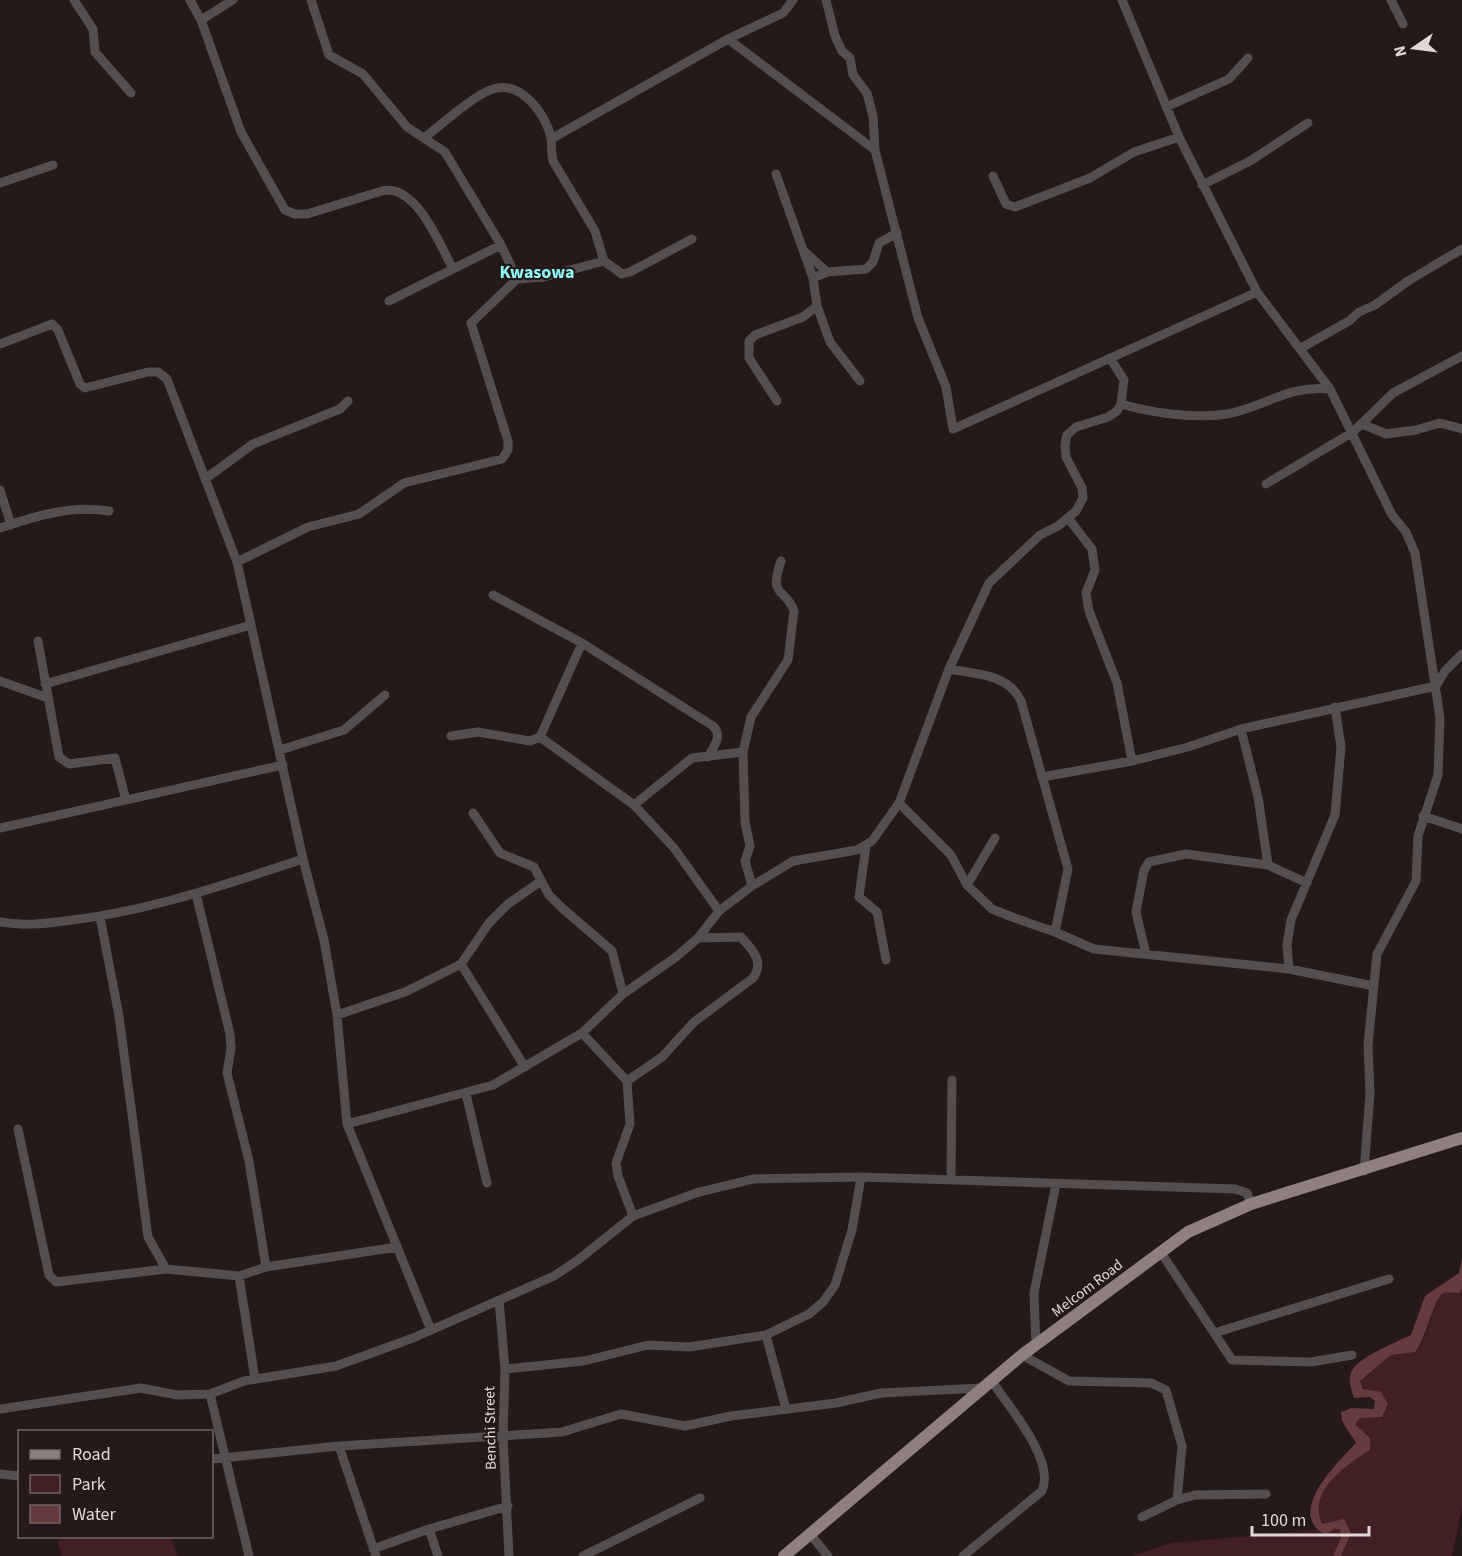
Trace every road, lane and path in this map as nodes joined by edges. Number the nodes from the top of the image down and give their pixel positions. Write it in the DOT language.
graph roads {
  1 [pos="74,0"];
  2 [pos="190,0"];
  3 [pos="233,0"];
  4 [pos="311,0"];
  5 [pos="793,0"];
  6 [pos="826,0"];
  7 [pos="1122,0"];
  8 [pos="1391,0"];
  9 [pos="201,20"];
  10 [pos="1403,24"];
  11 [pos="728,39"];
  12 [pos="1248,58"];
  13 [pos="131,93"];
  14 [pos="1166,107"];
  15 [pos="1308,123"];
  16 [pos="1179,137"];
  17 [pos="424,138"];
  18 [pos="551,139"];
  19 [pos="876,150"];
  20 [pos="53,165"];
  21 [pos="776,174"];
  22 [pos="993,176"];
  23 [pos="0,183"];
  24 [pos="1202,184"];
  25 [pos="897,232"];
  26 [pos="692,239"];
  27 [pos="501,245"];
  28 [pos="1462,249"];
  29 [pos="803,250"];
  30 [pos="604,261"];
  31 [pos="453,269"];
  32 [pos="827,272"];
  33 [pos="813,278"];
  34 [pos="517,279"];
  35 [pos="1257,292"];
  36 [pos="389,301"];
  37 [pos="817,306"];
  38 [pos="0,344"];
  39 [pos="1301,348"];
  40 [pos="1462,356"];
  41 [pos="1110,358"];
  42 [pos="860,381"];
  43 [pos="1330,389"];
  44 [pos="348,400"];
  45 [pos="777,401"];
  46 [pos="1121,404"];
  47 [pos="1362,424"];
  48 [pos="1462,429"];
  49 [pos="1353,432"];
  50 [pos="205,479"];
  51 [pos="1266,484"];
  52 [pos="0,490"];
  53 [pos="109,511"];
  54 [pos="1068,518"];
  55 [pos="10,525"];
  56 [pos="0,528"];
  57 [pos="781,561"];
  58 [pos="237,562"];
  59 [pos="493,595"];
  60 [pos="251,625"];
  61 [pos="38,641"];
  62 [pos="582,644"];
  63 [pos="1462,654"];
  64 [pos="949,669"];
  65 [pos="0,681"];
  66 [pos="45,684"];
  67 [pos="1436,686"];
  68 [pos="385,695"];
  69 [pos="48,698"];
  70 [pos="1335,707"];
  71 [pos="1241,729"];
  72 [pos="451,736"];
  73 [pos="540,737"];
  74 [pos="280,750"];
  75 [pos="743,752"];
  76 [pos="708,756"];
  77 [pos="1132,761"];
  78 [pos="284,765"];
  79 [pos="1042,777"];
  80 [pos="126,800"];
  81 [pos="899,803"];
  82 [pos="634,805"];
  83 [pos="472,813"];
  84 [pos="1423,816"];
  85 [pos="0,828"];
  86 [pos="1462,829"];
  87 [pos="995,838"];
  88 [pos="866,846"];
  89 [pos="303,859"];
  90 [pos="1268,865"];
  91 [pos="541,881"];
  92 [pos="1307,883"];
  93 [pos="967,885"];
  94 [pos="752,886"];
  95 [pos="196,894"];
  96 [pos="719,911"];
  97 [pos="100,917"];
  98 [pos="0,922"];
  99 [pos="1056,932"];
  100 [pos="698,938"];
  101 [pos="1146,954"];
  102 [pos="885,960"];
  103 [pos="461,964"];
  104 [pos="1289,969"];
  105 [pos="1374,986"];
  106 [pos="623,994"];
  107 [pos="337,1015"];
  108 [pos="582,1033"];
  109 [pos="525,1067"];
  110 [pos="952,1080"];
  111 [pos="627,1081"];
  112 [pos="466,1094"];
  113 [pos="347,1124"];
  114 [pos="18,1130"];
  115 [pos="1462,1138"];
  116 [pos="1364,1171"];
  117 [pos="861,1177"];
  118 [pos="951,1179"];
  119 [pos="487,1183"];
  120 [pos="1056,1184"];
  121 [pos="1251,1204"];
  122 [pos="633,1216"];
  123 [pos="397,1247"];
  124 [pos="1160,1251"];
  125 [pos="266,1267"];
  126 [pos="166,1269"];
  127 [pos="239,1276"];
  128 [pos="1389,1279"];
  129 [pos="499,1299"];
  130 [pos="431,1330"];
  131 [pos="1214,1333"];
  132 [pos="766,1335"];
  133 [pos="1036,1346"];
  134 [pos="1022,1355"];
  135 [pos="1352,1355"];
  136 [pos="505,1369"];
  137 [pos="255,1379"];
  138 [pos="986,1384"];
  139 [pos="210,1394"];
  140 [pos="0,1409"];
  141 [pos="786,1409"];
  142 [pos="503,1437"];
  143 [pos="339,1446"];
  144 [pos="225,1458"];
  145 [pos="213,1459"];
  146 [pos="0,1474"];
  147 [pos="18,1476"];
  148 [pos="1266,1494"];
  149 [pos="700,1498"];
  150 [pos="1177,1500"];
  151 [pos="508,1506"];
  152 [pos="1142,1517"];
  153 [pos="429,1529"];
  154 [pos="810,1534"];
  155 [pos="374,1552"];
  156 [pos="249,1556"];
  157 [pos="438,1556"];
  158 [pos="509,1556"];
  159 [pos="583,1556"];
  160 [pos="784,1556"];
  161 [pos="828,1556"];
  162 [pos="963,1556"];
  1 -- 13 [label="street"];
  2 -- 9 [label="street"];
  3 -- 9 [label="street"];
  4 -- 17 [label="street"];
  5 -- 11 [label="street"];
  6 -- 19 [label="street"];
  7 -- 14 [label="street"];
  8 -- 10 [label="street"];
  9 -- 31 [label="street"];
  11 -- 18 [label="street"];
  11 -- 19 [label="street"];
  12 -- 14 [label="street"];
  14 -- 16 [label="street"];
  15 -- 24 [label="street"];
  16 -- 22 [label="street"];
  16 -- 24 [label="street"];
  17 -- 18 [label="street"];
  17 -- 27 [label="street"];
  18 -- 30 [label="street"];
  19 -- 25 [label="street"];
  20 -- 23 [label="street"];
  21 -- 29 [label="street"];
  24 -- 35 [label="street"];
  25 -- 32 [label="street"];
  25 -- 41 [label="street"];
  26 -- 30 [label="street"];
  27 -- 31 [label="street"];
  27 -- 34 [label="street"];
  28 -- 39 [label="street"];
  29 -- 32 [label="street"];
  29 -- 33 [label="street"];
  30 -- 34 [label="street"];
  31 -- 36 [label="street"];
  32 -- 33 [label="street"];
  33 -- 37 [label="street"];
  34 -- 58 [label="street"];
  35 -- 39 [label="street"];
  35 -- 41 [label="street"];
  37 -- 42 [label="street"];
  37 -- 45 [label="street"];
  38 -- 50 [label="street"];
  39 -- 43 [label="street"];
  40 -- 47 [label="street"];
  41 -- 46 [label="street"];
  43 -- 46 [label="street"];
  43 -- 49 [label="street"];
  44 -- 50 [label="street"];
  46 -- 54 [label="street"];
  47 -- 48 [label="street"];
  47 -- 49 [label="street"];
  49 -- 51 [label="street"];
  49 -- 67 [label="street"];
  50 -- 58 [label="street"];
  52 -- 55 [label="street"];
  53 -- 55 [label="street"];
  54 -- 64 [label="street"];
  54 -- 77 [label="street"];
  55 -- 56 [label="street"];
  57 -- 75 [label="street"];
  58 -- 60 [label="street"];
  59 -- 62 [label="street"];
  60 -- 66 [label="street"];
  60 -- 74 [label="street"];
  61 -- 66 [label="street"];
  62 -- 73 [label="street"];
  62 -- 76 [label="street"];
  63 -- 67 [label="street"];
  64 -- 79 [label="street"];
  64 -- 81 [label="street"];
  65 -- 69 [label="street"];
  66 -- 69 [label="street"];
  67 -- 70 [label="street"];
  67 -- 84 [label="street"];
  68 -- 74 [label="street"];
  69 -- 80 [label="street"];
  70 -- 71 [label="street"];
  70 -- 92 [label="street"];
  71 -- 77 [label="street"];
  71 -- 90 [label="street"];
  72 -- 73 [label="street"];
  73 -- 82 [label="street"];
  74 -- 78 [label="street"];
  75 -- 76 [label="street"];
  75 -- 94 [label="street"];
  76 -- 82 [label="street"];
  77 -- 79 [label="street"];
  78 -- 80 [label="street"];
  78 -- 89 [label="street"];
  79 -- 99 [label="street"];
  80 -- 85 [label="street"];
  81 -- 88 [label="street"];
  81 -- 93 [label="street"];
  82 -- 96 [label="street"];
  83 -- 91 [label="street"];
  84 -- 86 [label="street"];
  84 -- 105 [label="street"];
  87 -- 93 [label="street"];
  88 -- 94 [label="street"];
  88 -- 102 [label="street"];
  89 -- 95 [label="street"];
  89 -- 107 [label="street"];
  90 -- 92 [label="street"];
  90 -- 101 [label="street"];
  91 -- 103 [label="street"];
  91 -- 106 [label="street"];
  92 -- 104 [label="street"];
  93 -- 99 [label="street"];
  94 -- 96 [label="street"];
  95 -- 97 [label="street"];
  95 -- 125 [label="street"];
  96 -- 100 [label="street"];
  97 -- 98 [label="street"];
  97 -- 126 [label="street"];
  99 -- 101 [label="street"];
  100 -- 106 [label="street"];
  100 -- 111 [label="street"];
  101 -- 104 [label="street"];
  103 -- 107 [label="street"];
  103 -- 109 [label="street"];
  104 -- 105 [label="street"];
  105 -- 116 [label="street"];
  106 -- 108 [label="street"];
  107 -- 113 [label="street"];
  108 -- 109 [label="street"];
  108 -- 111 [label="street"];
  109 -- 112 [label="street"];
  110 -- 118 [label="street"];
  111 -- 122 [label="street"];
  112 -- 113 [label="street"];
  112 -- 119 [label="street"];
  113 -- 123 [label="street"];
  114 -- 126 [label="street"];
  115 -- 116 [label="main road, Melcom Road"];
  116 -- 121 [label="main road, Melcom Road"];
  117 -- 118 [label="street"];
  117 -- 122 [label="street"];
  117 -- 132 [label="street"];
  118 -- 120 [label="street"];
  120 -- 121 [label="street"];
  120 -- 133 [label="street"];
  121 -- 124 [label="main road, Melcom Road"];
  122 -- 129 [label="street"];
  123 -- 125 [label="street"];
  123 -- 130 [label="street"];
  124 -- 131 [label="street"];
  124 -- 133 [label="main road, Melcom Road"];
  125 -- 127 [label="street"];
  126 -- 127 [label="street"];
  127 -- 137 [label="street"];
  128 -- 131 [label="street"];
  129 -- 130 [label="street"];
  129 -- 136 [label="street, Benchi Street"];
  130 -- 137 [label="street"];
  131 -- 135 [label="street"];
  132 -- 136 [label="street"];
  132 -- 141 [label="street"];
  133 -- 134 [label="main road, Melcom Road"];
  134 -- 138 [label="main road, Melcom Road"];
  134 -- 150 [label="street"];
  136 -- 142 [label="street, Benchi Street"];
  137 -- 139 [label="street"];
  138 -- 141 [label="street"];
  138 -- 154 [label="main road, Melcom Road"];
  138 -- 162 [label="street"];
  139 -- 140 [label="street"];
  139 -- 144 [label="street"];
  141 -- 142 [label="street"];
  142 -- 143 [label="street"];
  142 -- 151 [label="street, Benchi Street"];
  143 -- 144 [label="street"];
  143 -- 155 [label="street"];
  144 -- 145 [label="street"];
  144 -- 156 [label="street"];
  146 -- 147 [label="street"];
  148 -- 150 [label="street"];
  149 -- 159 [label="street"];
  150 -- 152 [label="street"];
  151 -- 153 [label="street"];
  151 -- 158 [label="street, Benchi Street"];
  153 -- 155 [label="street"];
  153 -- 157 [label="street"];
  154 -- 160 [label="main road, Melcom Road"];
  154 -- 161 [label="street"];
}
